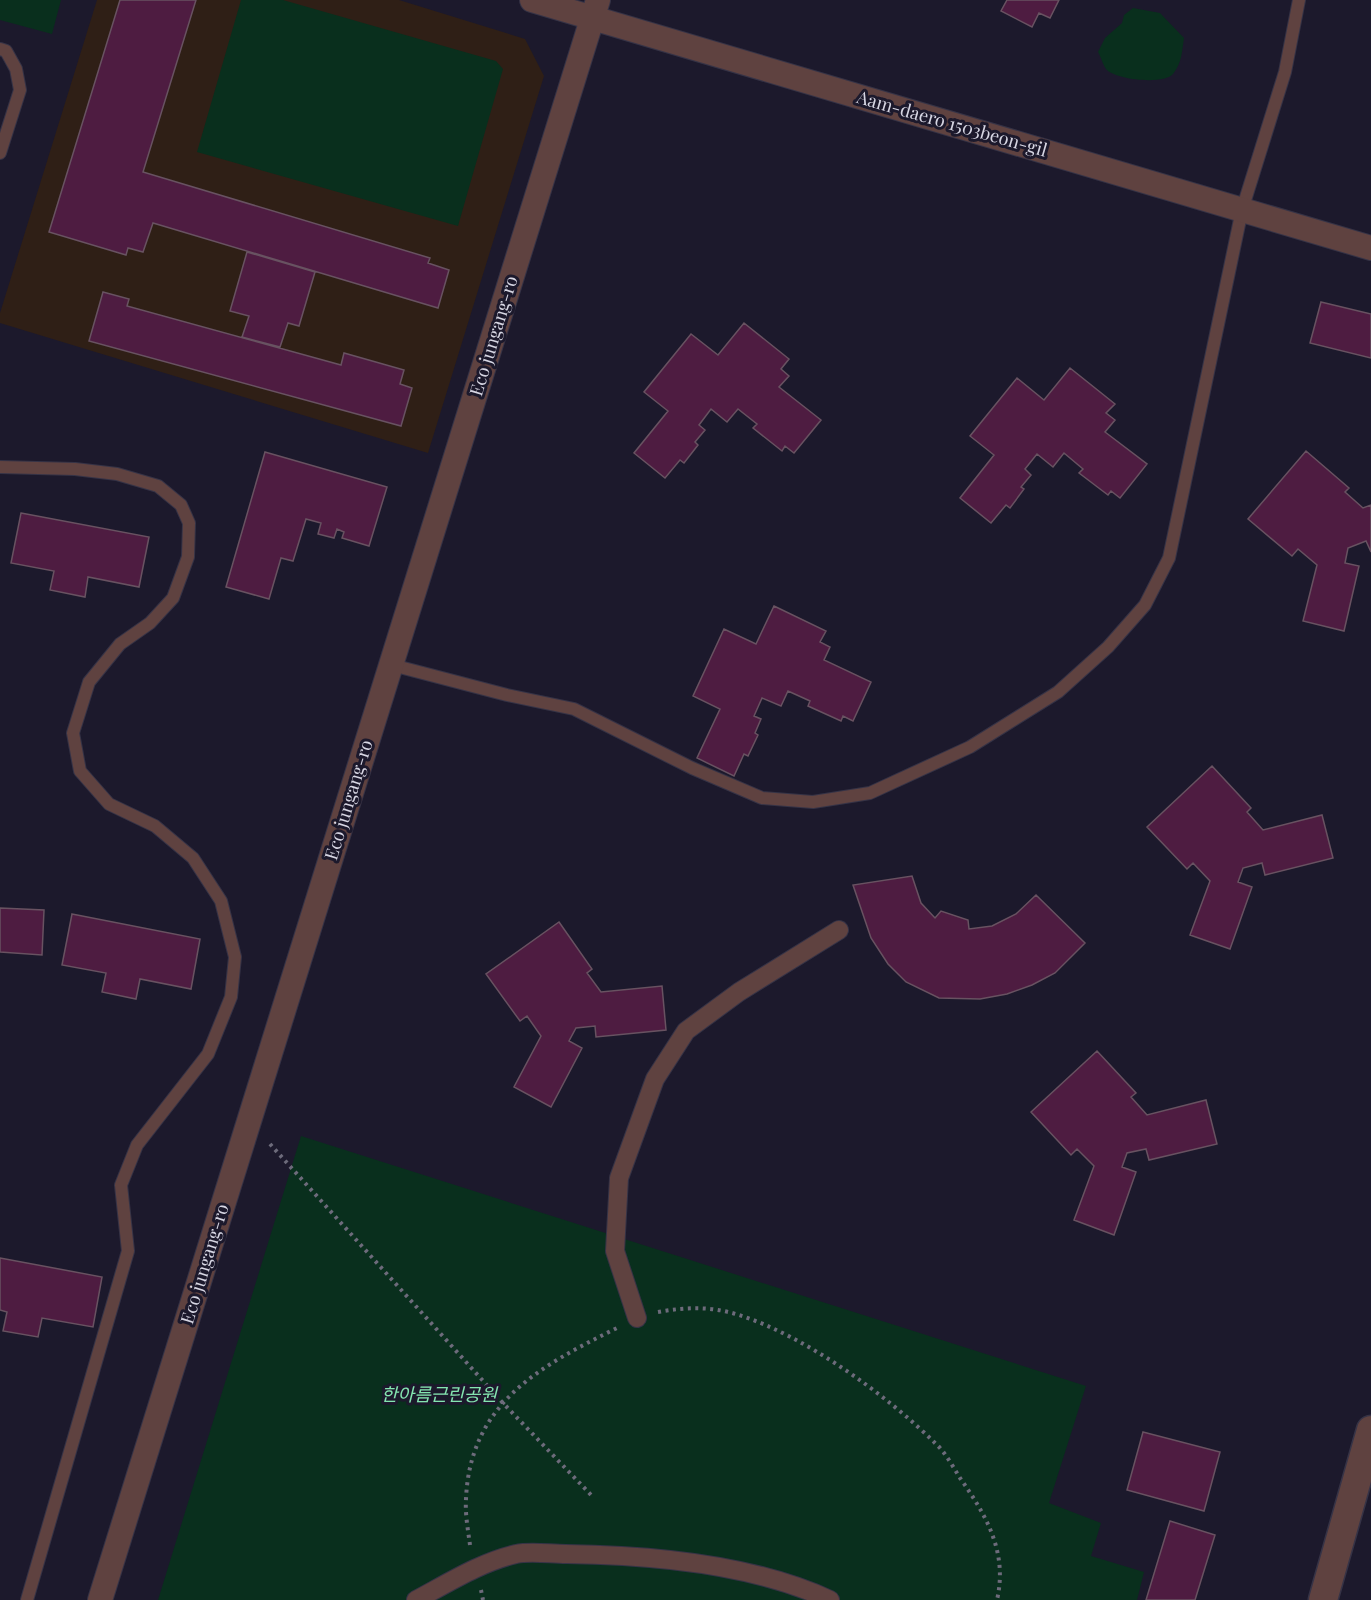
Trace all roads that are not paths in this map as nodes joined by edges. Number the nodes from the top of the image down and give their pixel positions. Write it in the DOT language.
graph roads {
  1 [pos="532,0"];
  2 [pos="1299,0"];
  3 [pos="596,9"];
  4 [pos="0,49"];
  5 [pos="0,153"];
  6 [pos="1242,210"];
  7 [pos="1371,248"];
  8 [pos="0,467"];
  9 [pos="392,665"];
  10 [pos="839,930"];
  11 [pos="637,1318"];
  12 [pos="1371,1430"];
  13 [pos="27,1600"];
  14 [pos="100,1600"];
  15 [pos="417,1600"];
  16 [pos="830,1600"];
  17 [pos="1323,1600"];
  1 -- 3 [label="street, Aam-daero 1503beon-gil"];
  2 -- 6 [label="lane"];
  3 -- 6 [label="street, Aam-daero 1503beon-gil"];
  3 -- 9 [label="street, Eco jungang-ro"];
  4 -- 5 [label="lane"];
  6 -- 7 [label="street, Aam-daero 1503beon-gil"];
  6 -- 9 [label="lane"];
  8 -- 13 [label="lane"];
  9 -- 14 [label="street, Eco jungang-ro"];
  10 -- 11 [label="street"];
  12 -- 17 [label="street"];
  15 -- 16 [label="street"];
}
